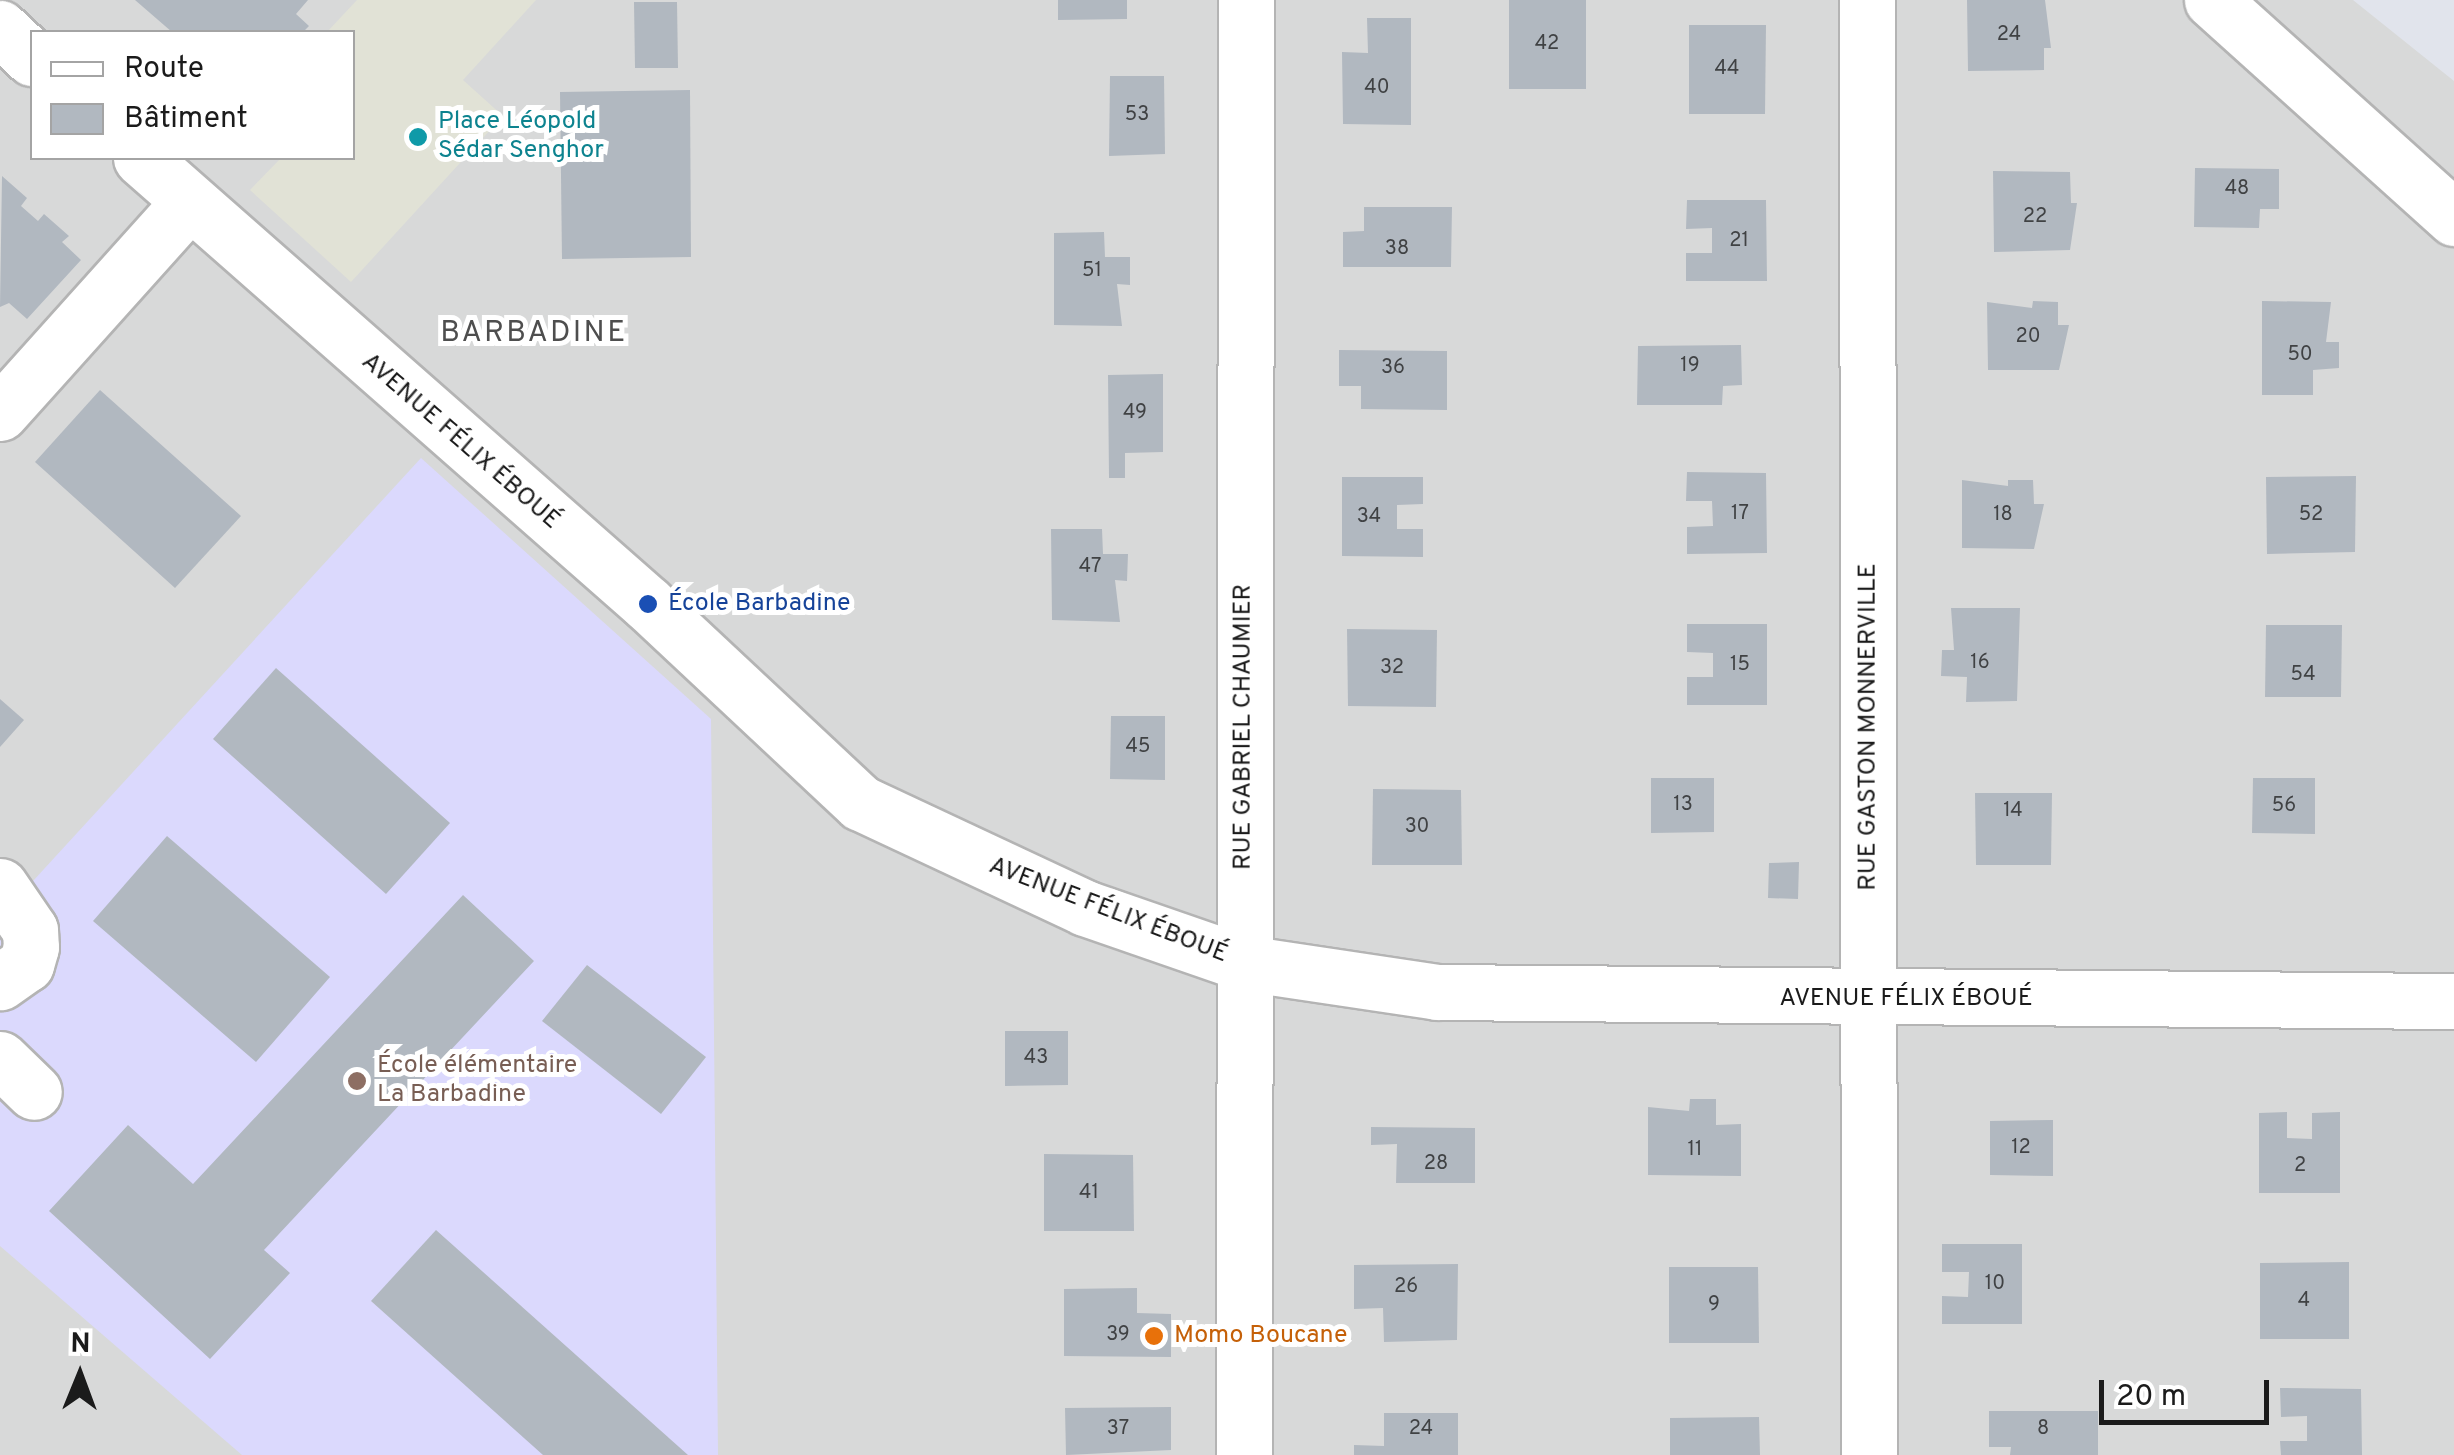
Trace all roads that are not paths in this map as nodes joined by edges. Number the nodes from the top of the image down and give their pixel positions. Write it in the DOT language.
graph roads {
  1 [pos="1246,0"];
  2 [pos="1867,0"];
  3 [pos="2212,0"];
  4 [pos="0,28"];
  5 [pos="30,56"];
  6 [pos="143,160"];
  7 [pos="189,202"];
  8 [pos="2454,218"];
  9 [pos="0,414"];
  10 [pos="0,886"];
  11 [pos="1244,963"];
  12 [pos="0,982"];
  13 [pos="1870,999"];
  14 [pos="2454,1001"];
  15 [pos="1244,1455"];
  16 [pos="1869,1455"];
  1 -- 11 [label="street, RUE GABRIEL CHAUMIER"];
  2 -- 13 [label="street, RUE GASTON MONNERVILLE"];
  3 -- 8 [label="street"];
  4 -- 5 [label="street"];
  6 -- 7 [label="street, AVENUE FÉLIX ÉBOUÉ"];
  7 -- 9 [label="street"];
  7 -- 11 [label="street, AVENUE FÉLIX ÉBOUÉ"];
  10 -- 12 [label="street"];
  11 -- 13 [label="street, AVENUE FÉLIX ÉBOUÉ"];
  11 -- 15 [label="street, RUE GABRIEL CHAUMIER"];
  13 -- 14 [label="street, AVENUE FÉLIX ÉBOUÉ"];
  13 -- 16 [label="street, RUE GASTON MONNERVILLE"];
}
